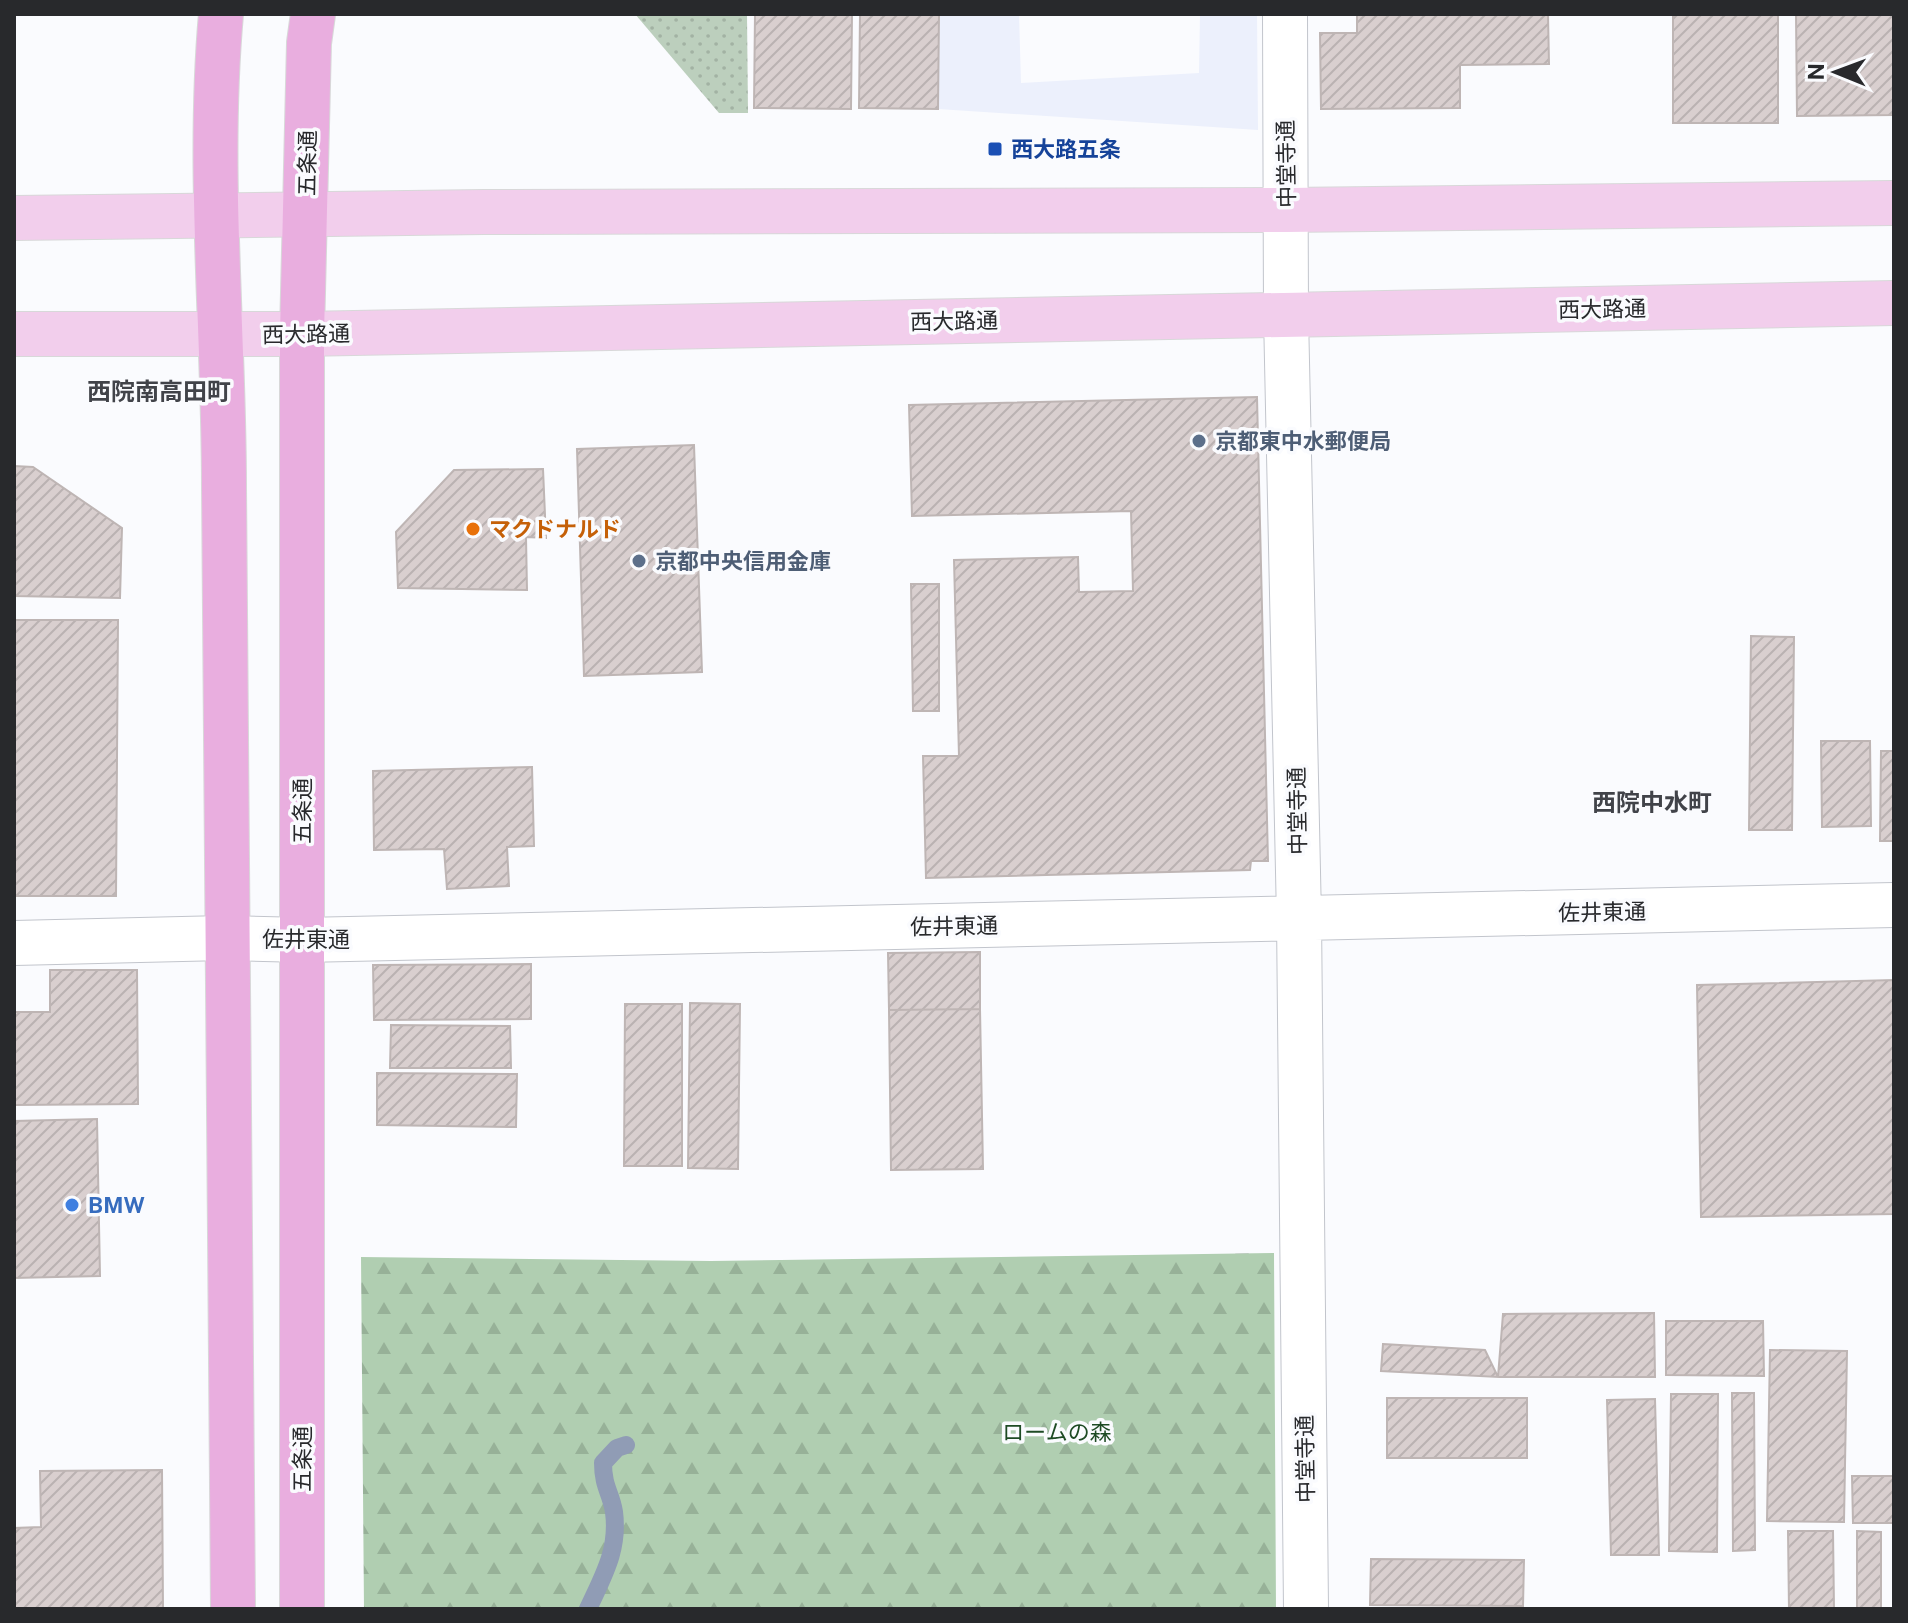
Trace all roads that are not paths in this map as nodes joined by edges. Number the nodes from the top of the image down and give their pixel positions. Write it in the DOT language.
graph roads {
  1 [pos="221,14"];
  2 [pos="313,14"];
  3 [pos="1285,14"];
  4 [pos="1894,203"];
  5 [pos="1286,210"];
  6 [pos="306,213"];
  7 [pos="216,214"];
  8 [pos="14,218"];
  9 [pos="1894,303"];
  10 [pos="1286,315"];
  11 [pos="14,334"];
  12 [pos="302,334"];
  13 [pos="221,335"];
  14 [pos="1894,905"];
  15 [pos="1299,918"];
  16 [pos="224,938"];
  17 [pos="303,940"];
  18 [pos="14,943"];
  19 [pos="233,1609"];
  20 [pos="302,1609"];
  21 [pos="1306,1609"];
  1 -- 7 [label="highway"];
  2 -- 6 [label="highway, 五条通"];
  3 -- 5 [label="street, 中堂寺通"];
  4 -- 5 [label="main road"];
  5 -- 6 [label="main road"];
  5 -- 10 [label="street, 中堂寺通"];
  6 -- 7 [label="main road"];
  6 -- 12 [label="highway, 五条通"];
  7 -- 8 [label="main road"];
  7 -- 13 [label="highway"];
  9 -- 10 [label="main road, 西大路通"];
  10 -- 12 [label="main road, 西大路通"];
  10 -- 15 [label="street, 中堂寺通"];
  11 -- 13 [label="main road, 西大路通"];
  12 -- 13 [label="main road, 西大路通"];
  12 -- 17 [label="highway, 五条通"];
  13 -- 16 [label="highway"];
  14 -- 15 [label="street, 佐井東通"];
  15 -- 17 [label="street, 佐井東通"];
  15 -- 21 [label="street, 中堂寺通"];
  16 -- 17 [label="street, 佐井東通"];
  16 -- 18 [label="street, 佐井東通"];
  16 -- 19 [label="highway"];
  17 -- 20 [label="highway, 五条通"];
}
